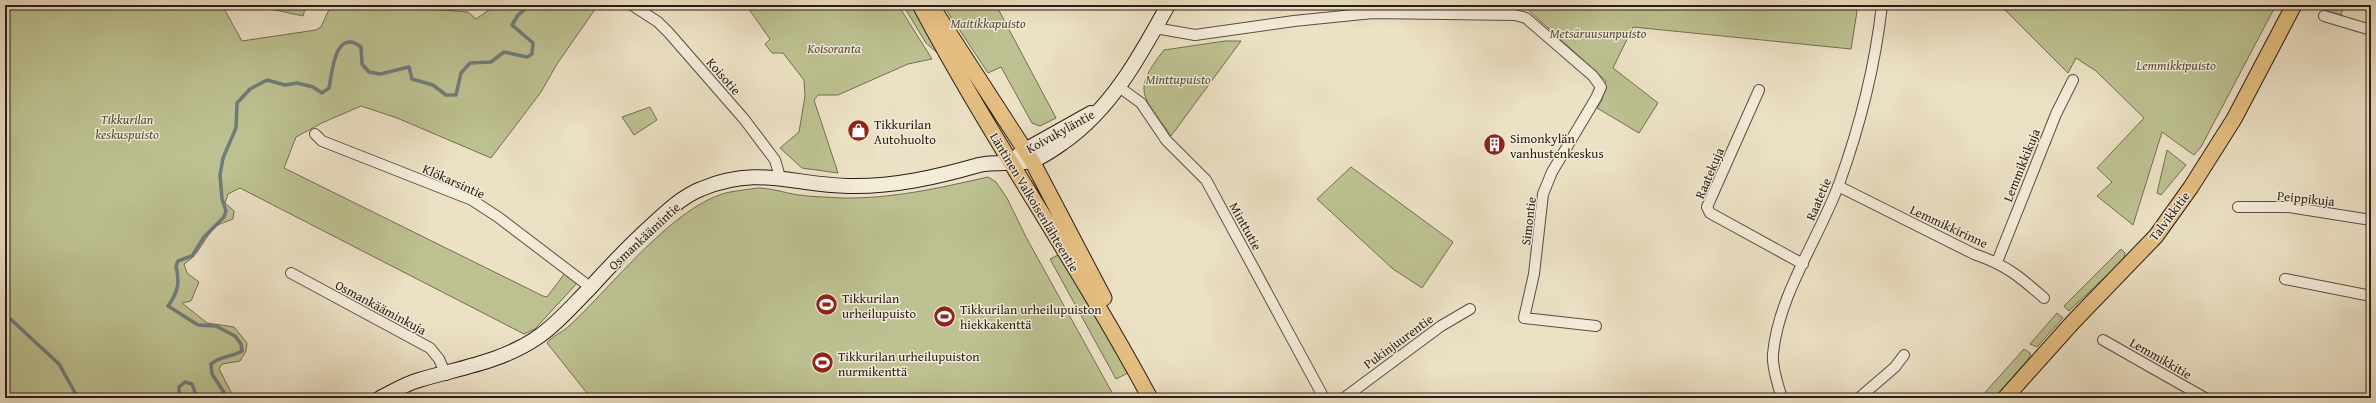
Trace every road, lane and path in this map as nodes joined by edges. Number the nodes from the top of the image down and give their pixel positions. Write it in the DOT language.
graph roads {
  1 [pos="632,5"];
  2 [pos="920,5"];
  3 [pos="931,5"];
  4 [pos="1168,5"];
  5 [pos="1882,5"];
  6 [pos="2294,5"];
  7 [pos="2324,16"];
  8 [pos="1156,28"];
  9 [pos="2371,30"];
  10 [pos="2073,80"];
  11 [pos="1119,87"];
  12 [pos="1759,90"];
  13 [pos="315,134"];
  14 [pos="1028,155"];
  15 [pos="1011,162"];
  16 [pos="780,177"];
  17 [pos="1838,186"];
  18 [pos="2238,207"];
  19 [pos="2371,220"];
  20 [pos="1997,262"];
  21 [pos="1803,264"];
  22 [pos="291,273"];
  23 [pos="2285,278"];
  24 [pos="590,287"];
  25 [pos="2371,296"];
  26 [pos="2044,298"];
  27 [pos="1470,309"];
  28 [pos="1596,326"];
  29 [pos="2103,340"];
  30 [pos="1904,355"];
  31 [pos="446,375"];
  32 [pos="397,394"];
  33 [pos="380,398"];
  34 [pos="1150,398"];
  35 [pos="1158,398"];
  36 [pos="1324,398"];
  37 [pos="1344,398"];
  38 [pos="1782,398"];
  39 [pos="1859,398"];
  40 [pos="2004,398"];
  41 [pos="2205,398"];
  1 -- 16 [label="street, Koisotie"];
  2 -- 15 [label="main road, Läntinen Valkoisenlähteentie"];
  3 -- 14 [label="main road, Läntinen Valkoisenlähteentie"];
  4 -- 8 [label="street, Koivukyläntie"];
  5 -- 17 [label="street, Raatetie"];
  6 -- 40 [label="main road, Talvikkitie"];
  7 -- 9 [label="street"];
  8 -- 11 [label="street, Koivukyläntie"];
  8 -- 28 [label="street, Simontie"];
  10 -- 20 [label="street, Lemmikkikuja"];
  11 -- 14 [label="street, Koivukyläntie"];
  11 -- 36 [label="street, Minttutie"];
  12 -- 21 [label="street, Raatekuja"];
  13 -- 24 [label="street, Klökarsintie"];
  14 -- 15 [label="street, Koivukyläntie"];
  14 -- 35 [label="main road, Läntinen Valkoisenlähteentie"];
  15 -- 16 [label="street, Osmankäämintie"];
  15 -- 34 [label="main road, Läntinen Valkoisenlähteentie"];
  16 -- 24 [label="street, Osmankäämintie"];
  17 -- 20 [label="street, Lemmikkirinne"];
  17 -- 21 [label="street, Raatetie"];
  18 -- 19 [label="street, Peippikuja"];
  20 -- 26 [label="street, Lemmikkirinne"];
  21 -- 38 [label="street, Raatetie"];
  22 -- 31 [label="street, Osmankääminkuja"];
  23 -- 25 [label="street"];
  24 -- 31 [label="street, Osmankäämintie"];
  27 -- 37 [label="street, Pukinjuurentie"];
  29 -- 41 [label="street, Lemmikkitie"];
  30 -- 39 [label="street"];
  31 -- 32 [label="street, Osmankäämintie"];
  32 -- 33 [label="street, Osmankäämintie"];
}
